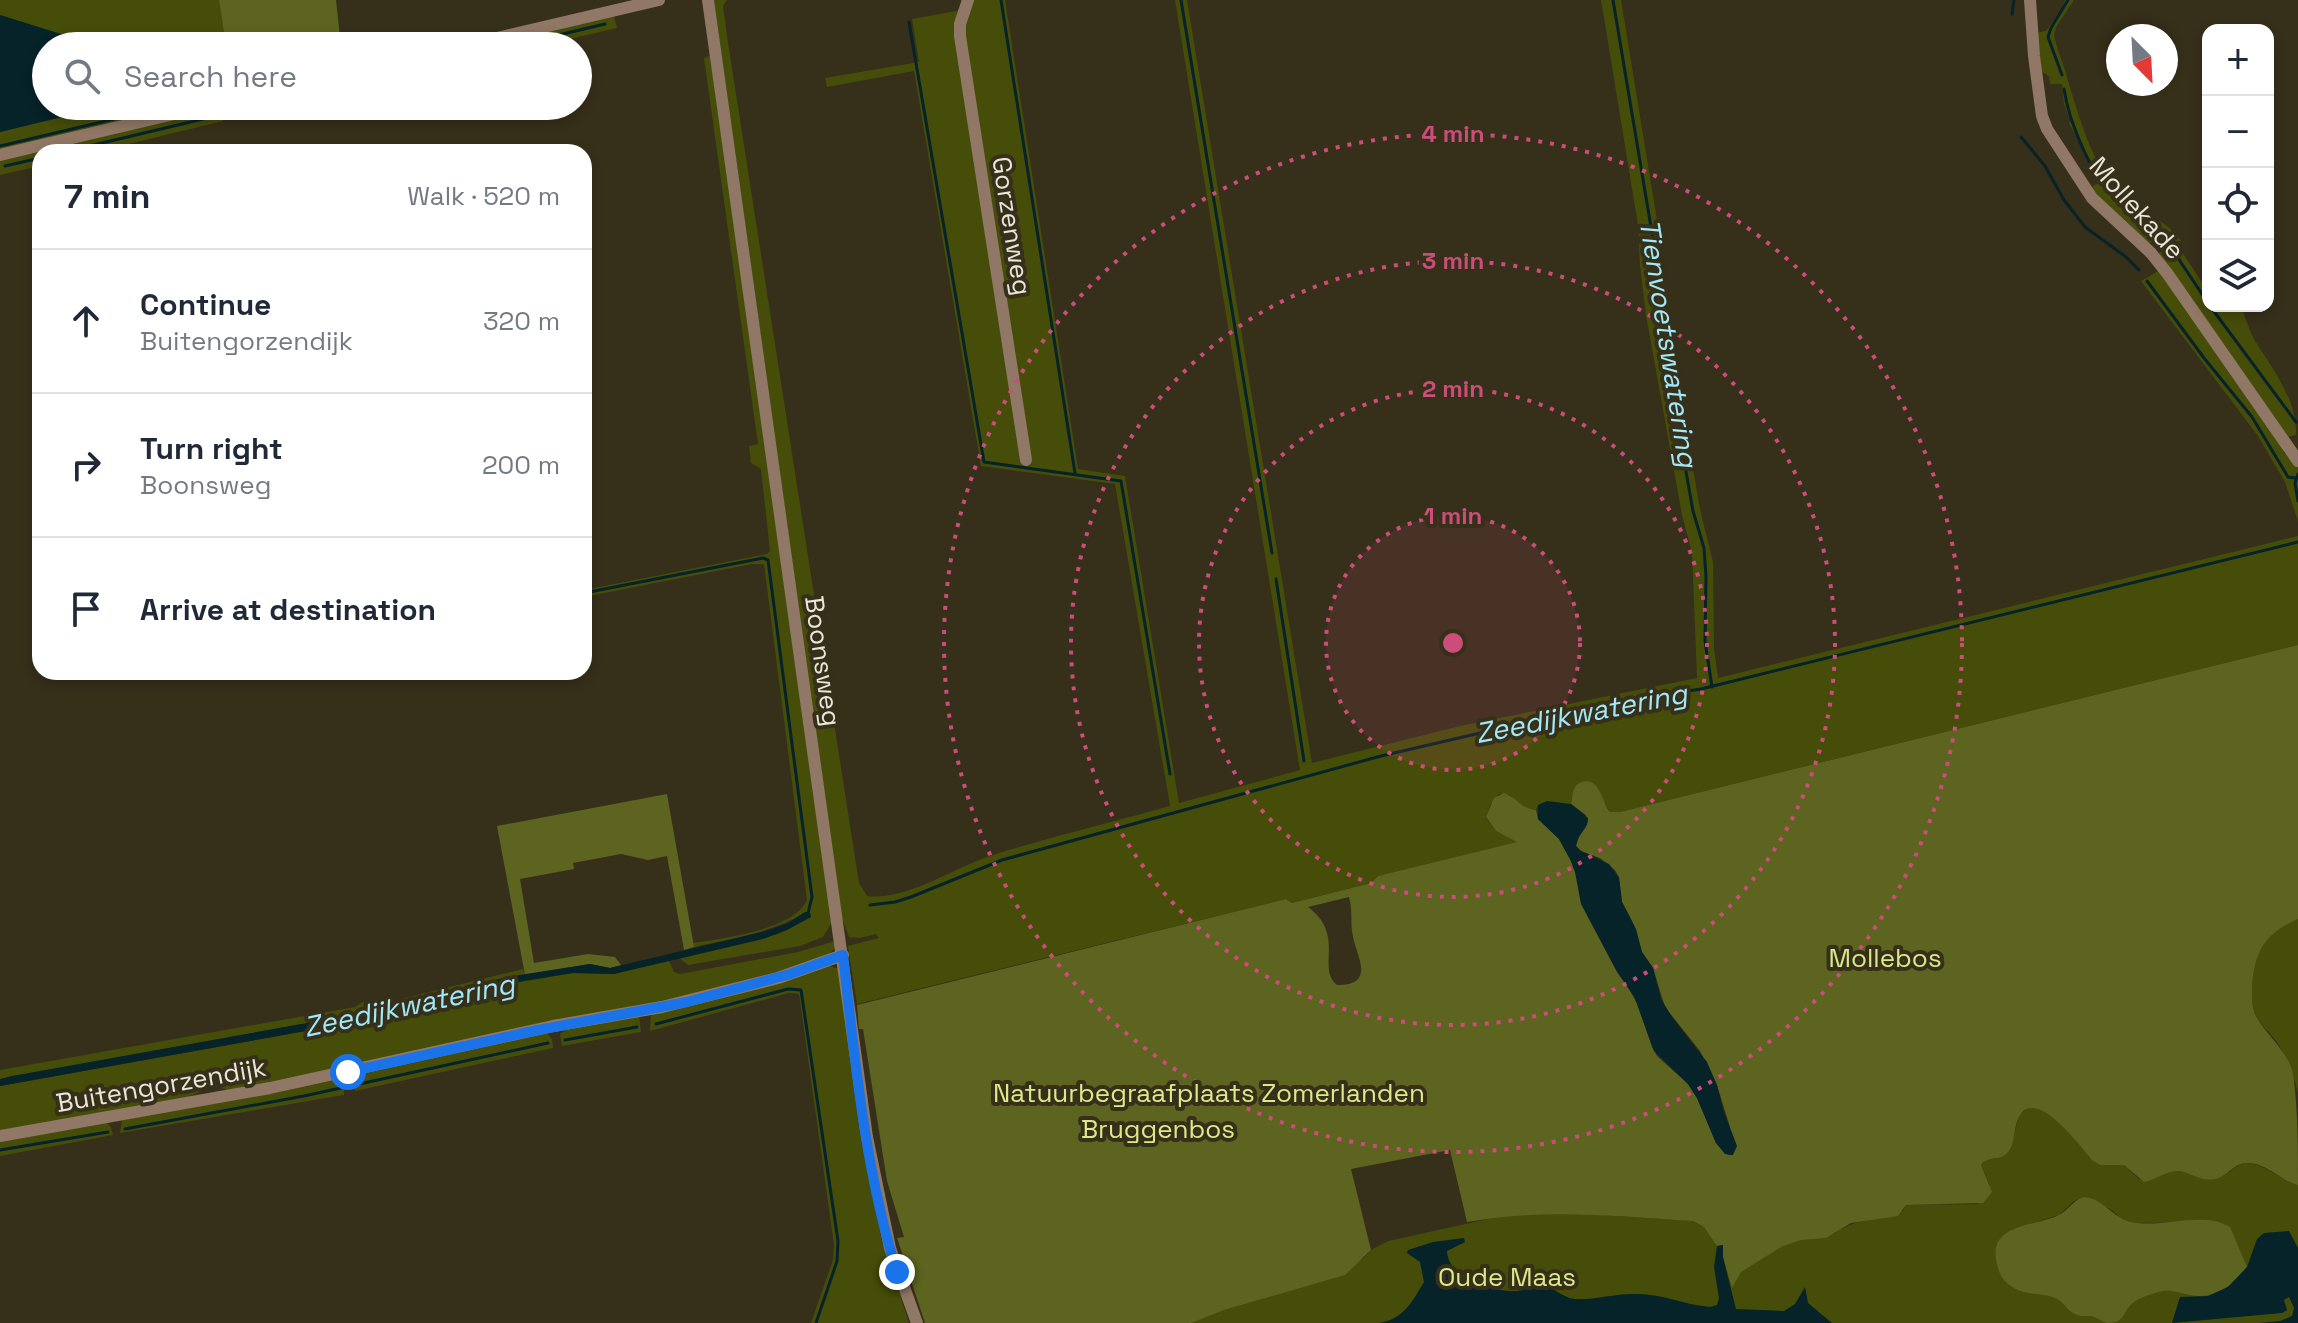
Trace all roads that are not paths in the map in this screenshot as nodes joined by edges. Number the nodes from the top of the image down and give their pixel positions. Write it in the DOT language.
graph roads {
  1 [pos="659,0"];
  2 [pos="708,0"];
  3 [pos="968,0"];
  4 [pos="2030,0"];
  5 [pos="523,32"];
  6 [pos="149,120"];
  7 [pos="47,144"];
  8 [pos="32,147"];
  9 [pos="0,155"];
  10 [pos="1026,460"];
  11 [pos="2298,461"];
  12 [pos="843,955"];
  13 [pos="0,1136"];
  14 [pos="917,1323"];
  1 -- 5 [label="street"];
  2 -- 12 [label="street, Boonsweg"];
  3 -- 10 [label="street, Gorzenweg"];
  4 -- 11 [label="street, Mollekade"];
  6 -- 7 [label="street"];
  8 -- 9 [label="street"];
  12 -- 13 [label="street, Buitengorzendijk"];
  12 -- 14 [label="street, Boonsweg"];
}
